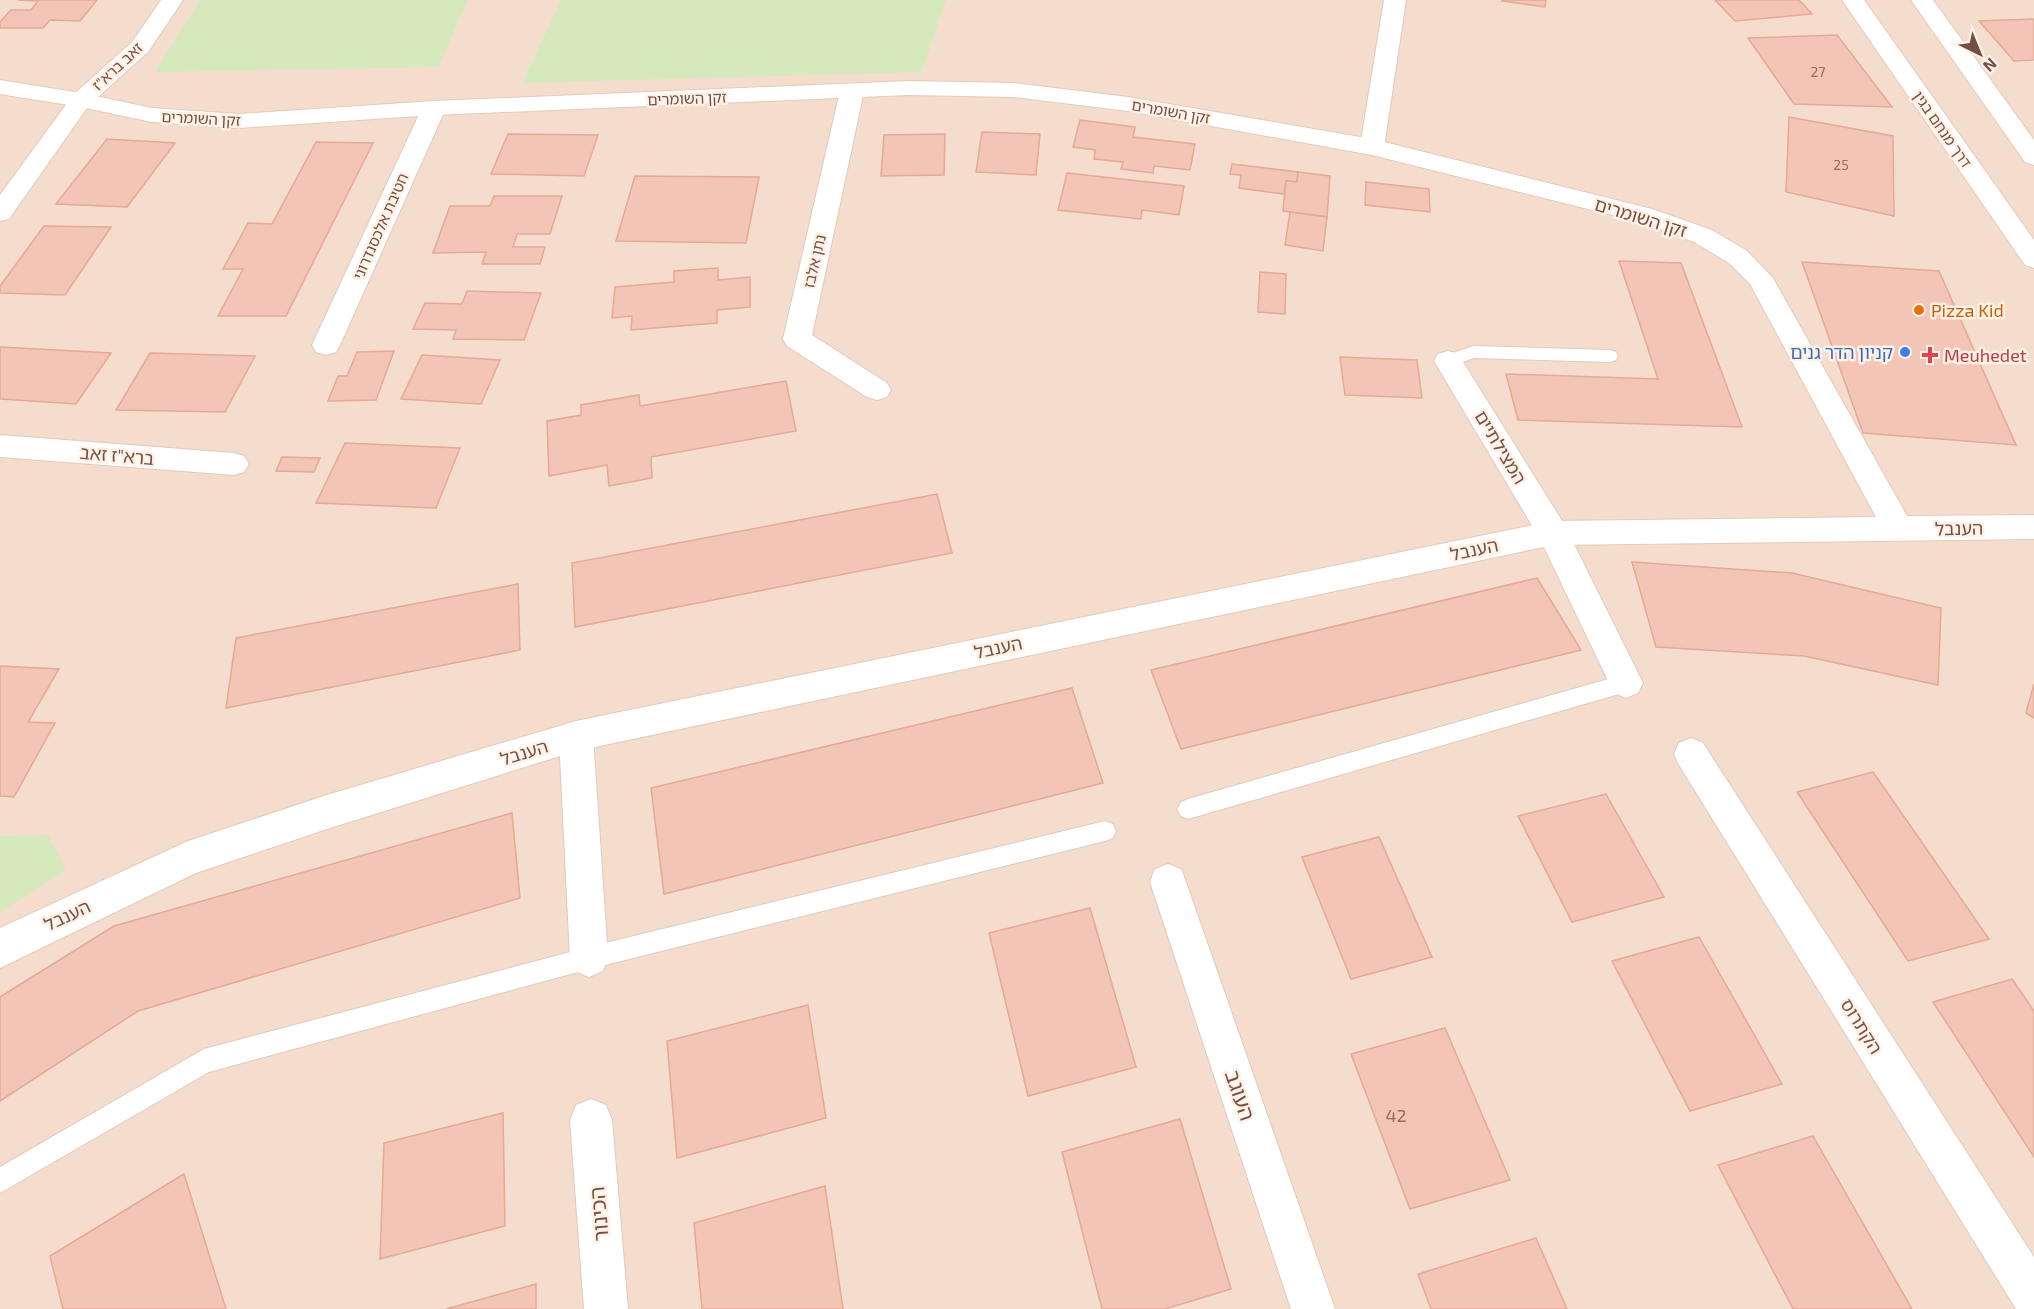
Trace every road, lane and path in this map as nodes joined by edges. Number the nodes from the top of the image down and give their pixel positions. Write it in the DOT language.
graph roads {
  1 [pos="172,0"];
  2 [pos="1395,0"];
  3 [pos="1853,0"];
  4 [pos="1922,0"];
  5 [pos="0,87"];
  6 [pos="852,91"];
  7 [pos="81,100"];
  8 [pos="434,108"];
  9 [pos="1372,147"];
  10 [pos="2034,157"];
  11 [pos="0,213"];
  12 [pos="2034,259"];
  13 [pos="326,345"];
  14 [pos="1610,356"];
  15 [pos="1448,361"];
  16 [pos="877,390"];
  17 [pos="0,446"];
  18 [pos="234,464"];
  19 [pos="2034,527"];
  20 [pos="1898,528"];
  21 [pos="1553,532"];
  22 [pos="1626,683"];
  23 [pos="576,736"];
  24 [pos="1691,754"];
  25 [pos="1188,810"];
  26 [pos="1105,831"];
  27 [pos="1168,882"];
  28 [pos="0,949"];
  29 [pos="589,958"];
  30 [pos="591,1119"];
  31 [pos="0,1181"];
  32 [pos="2034,1297"];
  33 [pos="606,1309"];
  34 [pos="1313,1309"];
  1 -- 7 [label="street, זאב ברא\"ז"];
  2 -- 9 [label="street"];
  3 -- 12 [label="street, דרך מנחם בגין"];
  4 -- 10 [label="street"];
  5 -- 7 [label="street, זקן השומרים"];
  6 -- 8 [label="street, זקן השומרים"];
  6 -- 9 [label="street, זקן השומרים"];
  6 -- 16 [label="street, נתן אלבז"];
  7 -- 8 [label="street, זקן השומרים"];
  7 -- 11 [label="street"];
  8 -- 13 [label="street, חטיבת אלכסנדרוני"];
  9 -- 20 [label="street, זקן השומרים"];
  14 -- 15 [label="lane"];
  15 -- 21 [label="street, המצילתיים"];
  17 -- 18 [label="street, ברא\"ז זאב"];
  19 -- 20 [label="street, הענבל"];
  20 -- 21 [label="street, הענבל"];
  21 -- 22 [label="street, המצילתיים"];
  21 -- 23 [label="street, הענבל"];
  22 -- 25 [label="lane"];
  23 -- 28 [label="street, הענבל"];
  23 -- 29 [label="street"];
  24 -- 32 [label="street, הקתרוס"];
  26 -- 29 [label="lane"];
  27 -- 34 [label="street, העוגב"];
  29 -- 31 [label="lane"];
  30 -- 33 [label="street, הכינור"];
}
